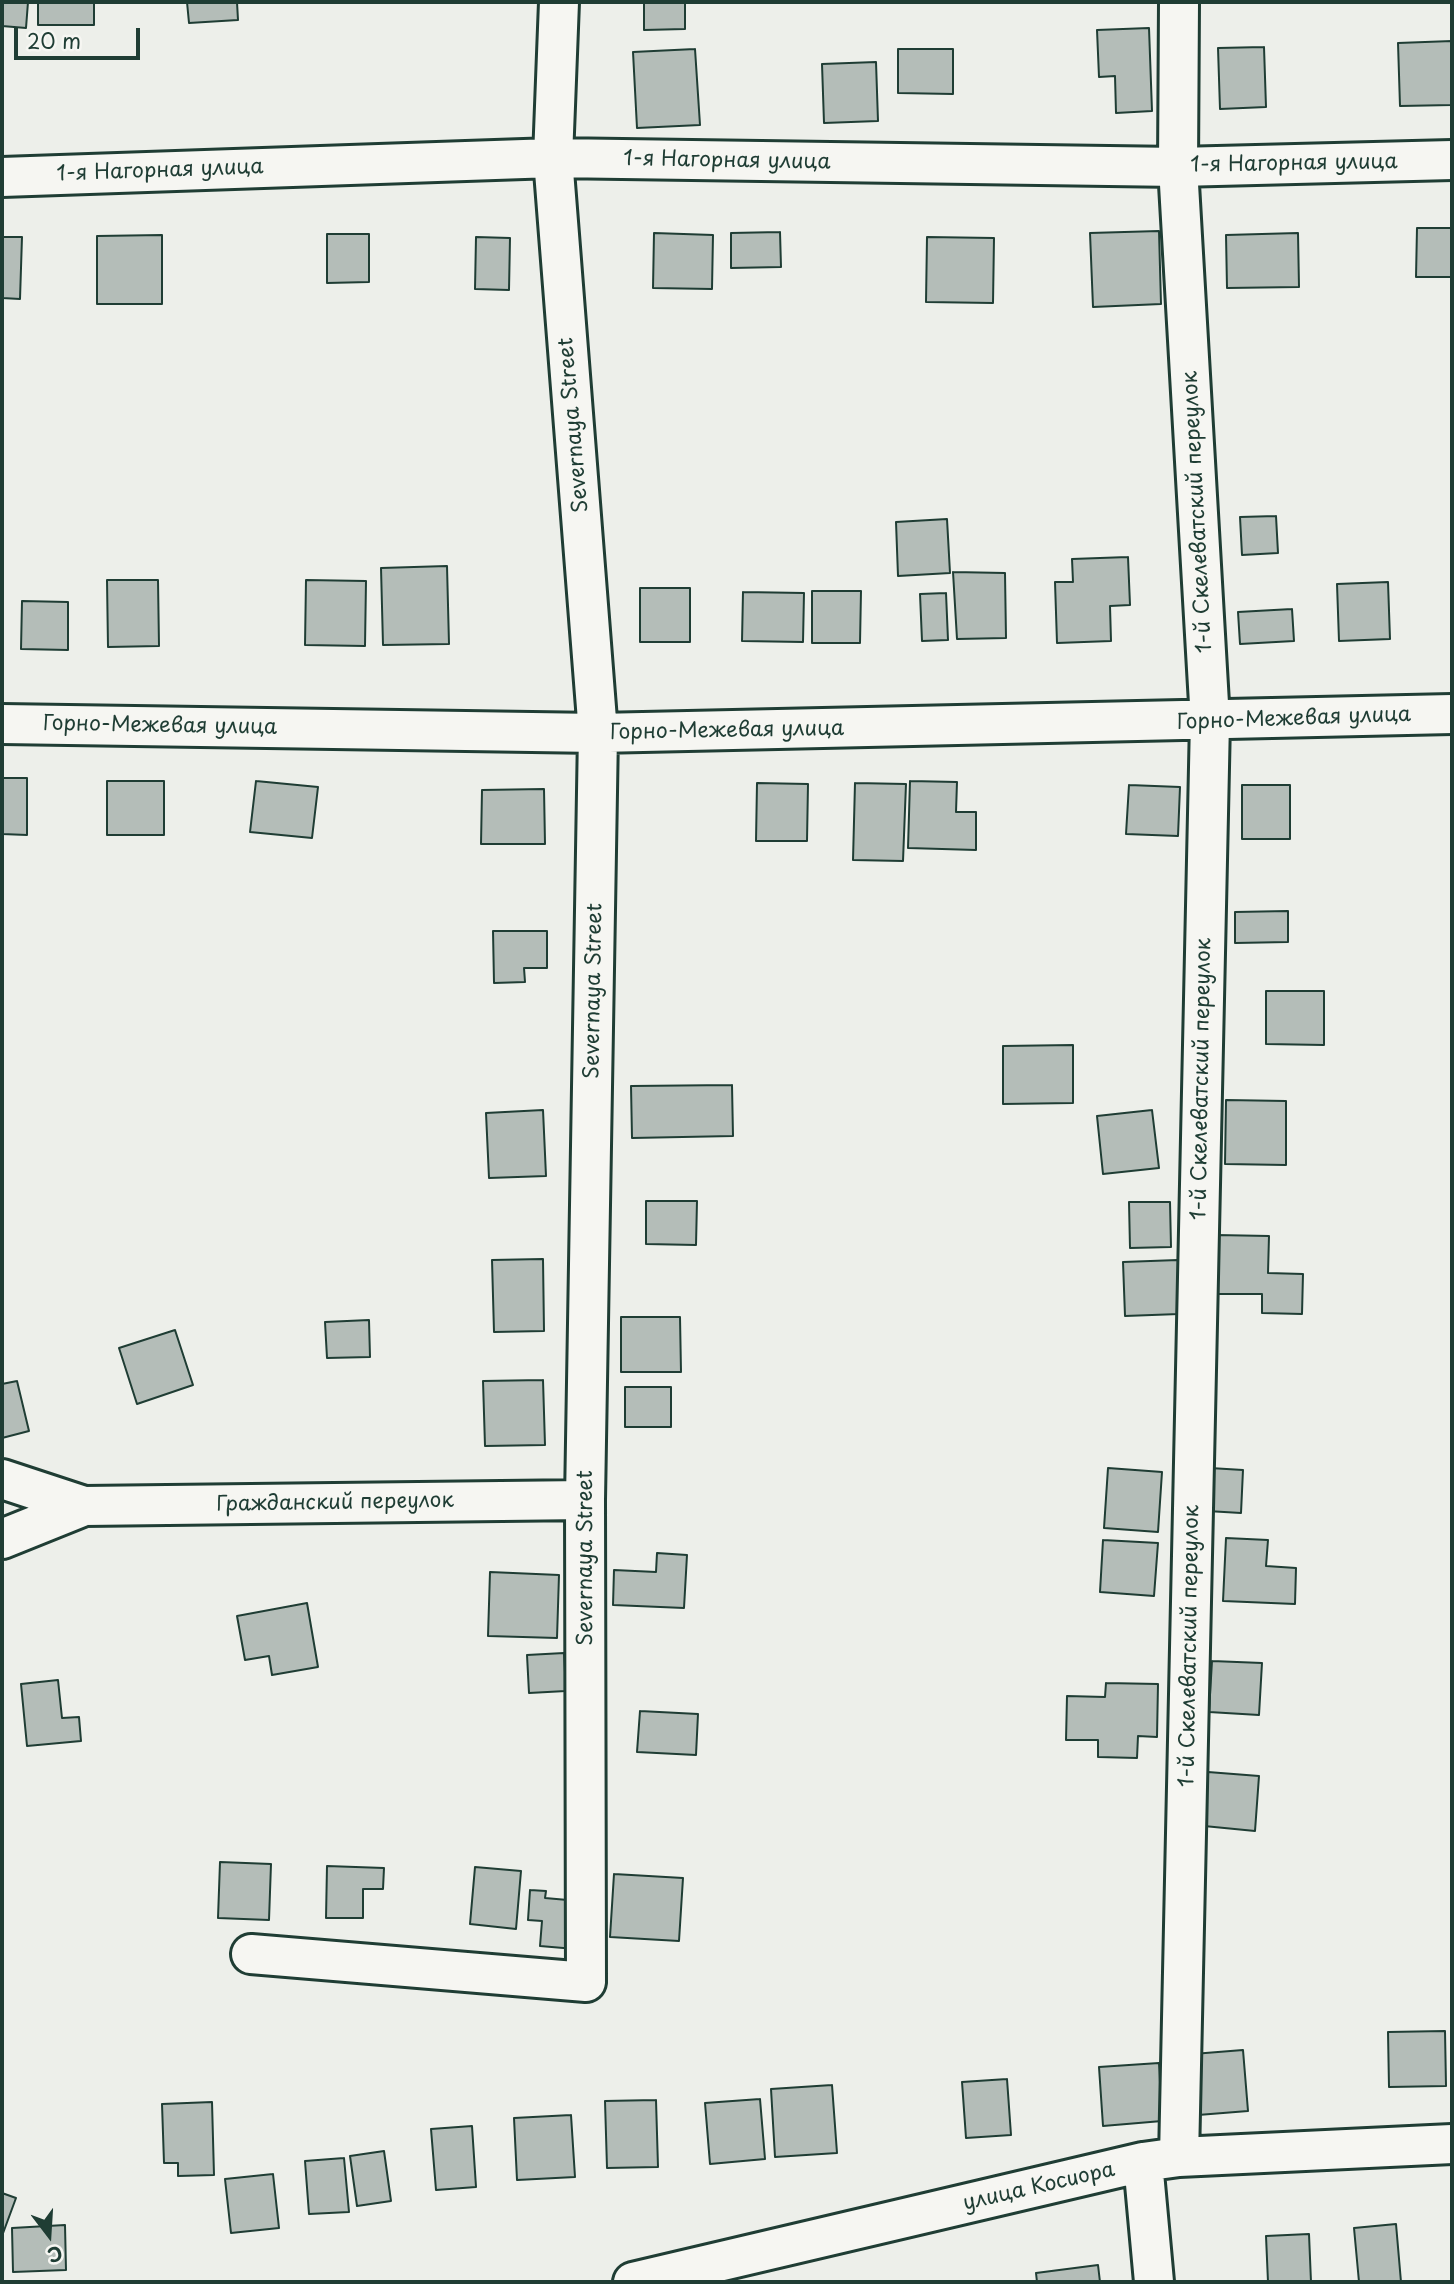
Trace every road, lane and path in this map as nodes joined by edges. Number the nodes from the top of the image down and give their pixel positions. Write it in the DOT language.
graph roads {
  1 [pos="559,2"];
  2 [pos="1179,2"];
  3 [pos="553,158"];
  4 [pos="1452,160"];
  5 [pos="1178,167"];
  6 [pos="2,177"];
  7 [pos="1452,714"];
  8 [pos="1210,721"];
  9 [pos="2,724"];
  10 [pos="598,733"];
  11 [pos="2,1479"];
  12 [pos="585,1500"];
  13 [pos="84,1506"];
  14 [pos="2,1539"];
  15 [pos="251,1954"];
  16 [pos="1452,2144"];
  17 [pos="1161,2159"];
  18 [pos="636,2282"];
  19 [pos="1154,2282"];
  1 -- 3 [label="street, Severnaya Street"];
  2 -- 5 [label="street, 1-й Скелеватский переулок"];
  3 -- 5 [label="street, 1-я Нагорная улица"];
  3 -- 6 [label="street, 1-я Нагорная улица"];
  3 -- 10 [label="street, Severnaya Street"];
  4 -- 5 [label="street, 1-я Нагорная улица"];
  5 -- 8 [label="street, 1-й Скелеватский переулок"];
  7 -- 8 [label="street, Горно-Межевая улица"];
  8 -- 10 [label="street, Горно-Межевая улица"];
  8 -- 17 [label="street, 1-й Скелеватский переулок"];
  9 -- 10 [label="street, Горно-Межевая улица"];
  10 -- 12 [label="street, Severnaya Street"];
  11 -- 13 [label="street, Гражданский переулок"];
  12 -- 13 [label="street, Гражданский переулок"];
  12 -- 15 [label="street, Severnaya Street"];
  13 -- 14 [label="street, Гражданский переулок"];
  16 -- 17 [label="street, улица Косиора"];
  17 -- 18 [label="street, улица Косиора"];
  17 -- 19 [label="street, 1-й Скелеватский переулок"];
}
